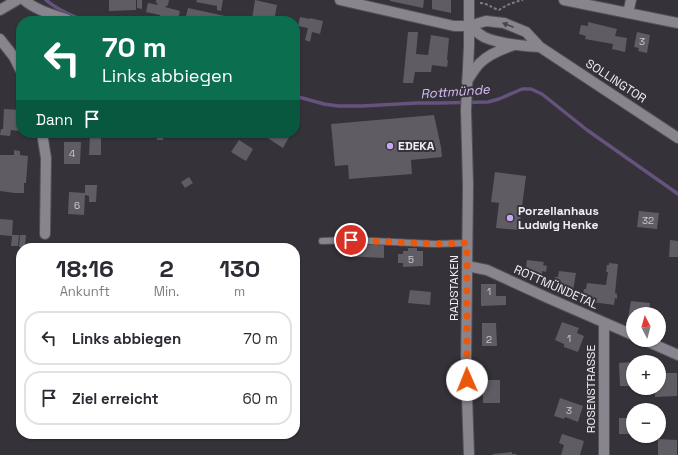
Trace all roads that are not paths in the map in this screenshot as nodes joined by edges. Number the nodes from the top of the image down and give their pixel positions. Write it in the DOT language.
graph roads {
  1 [pos="17,0"];
  2 [pos="24,0"];
  3 [pos="340,0"];
  4 [pos="469,0"];
  5 [pos="564,0"];
  6 [pos="631,0"];
  7 [pos="0,10"];
  8 [pos="628,13"];
  9 [pos="58,16"];
  10 [pos="678,23"];
  11 [pos="469,26"];
  12 [pos="0,39"];
  13 [pos="514,45"];
  14 [pos="540,47"];
  15 [pos="16,61"];
  16 [pos="467,81"];
  17 [pos="43,138"];
  18 [pos="678,138"];
  19 [pos="45,234"];
  20 [pos="322,241"];
  21 [pos="467,243"];
  22 [pos="467,266"];
  23 [pos="604,323"];
  24 [pos="626,332"];
  25 [pos="660,347"];
  26 [pos="678,355"];
  27 [pos="469,455"];
  28 [pos="604,455"];
  1 -- 7 [label="main road"];
  2 -- 9 [label="main road"];
  3 -- 11 [label="main road"];
  4 -- 11 [label="main road, RADSTAKEN"];
  5 -- 8 [label="main road"];
  6 -- 8 [label="main road"];
  8 -- 10 [label="main road"];
  11 -- 13 [label="main road, SOLLINGTOR"];
  14 -- 11 [label="main road, SOLLINGTOR, one-way"];
  11 -- 16 [label="main road, RADSTAKEN"];
  12 -- 15 [label="main road"];
  13 -- 14 [label="main road, SOLLINGTOR"];
  13 -- 16 [label="main road"];
  14 -- 18 [label="main road, SOLLINGTOR"];
  16 -- 21 [label="main road, RADSTAKEN"];
  17 -- 19 [label="main road"];
  20 -- 21 [label="lane"];
  21 -- 22 [label="main road, RADSTAKEN"];
  22 -- 23 [label="main road, ROTTMÜNDETAL"];
  22 -- 27 [label="main road, RADSTAKEN"];
  23 -- 24 [label="main road, ROTTMÜNDETAL"];
  23 -- 28 [label="main road, ROSENSTRASSE"];
  25 -- 26 [label="main road"];
}
